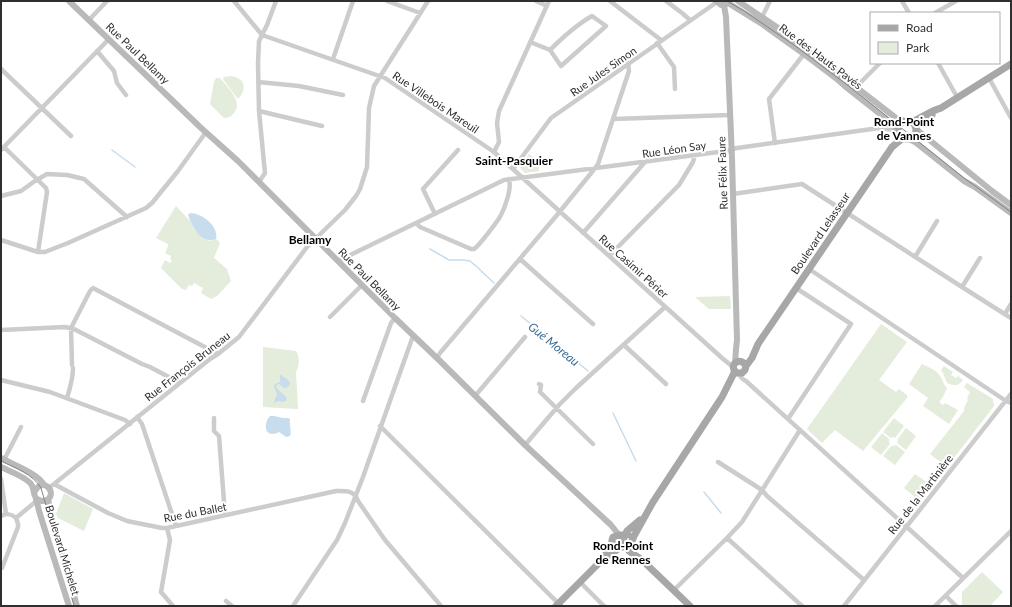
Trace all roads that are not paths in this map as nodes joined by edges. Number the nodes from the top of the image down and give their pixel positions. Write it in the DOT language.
graph roads {
  1 [pos="69,1"];
  2 [pos="107,1"];
  3 [pos="234,1"];
  4 [pos="276,1"];
  5 [pos="354,1"];
  6 [pos="387,1"];
  7 [pos="428,1"];
  8 [pos="536,1"];
  9 [pos="549,1"];
  10 [pos="610,1"];
  11 [pos="666,1"];
  12 [pos="716,1"];
  13 [pos="738,1"];
  14 [pos="770,1"];
  15 [pos="902,1"];
  16 [pos="956,1"];
  17 [pos="728,3"];
  18 [pos="546,6"];
  19 [pos="908,12"];
  20 [pos="936,12"];
  21 [pos="420,13"];
  22 [pos="762,17"];
  23 [pos="89,20"];
  24 [pos="690,20"];
  25 [pos="262,35"];
  26 [pos="109,39"];
  27 [pos="530,42"];
  28 [pos="659,42"];
  29 [pos="550,50"];
  30 [pos="97,51"];
  31 [pos="804,54"];
  32 [pos="333,59"];
  33 [pos="628,63"];
  34 [pos="879,64"];
  35 [pos="939,64"];
  36 [pos="1011,64"];
  37 [pos="1,69"];
  38 [pos="380,76"];
  39 [pos="989,78"];
  40 [pos="258,82"];
  41 [pos="856,87"];
  42 [pos="675,89"];
  43 [pos="126,95"];
  44 [pos="343,95"];
  45 [pos="957,98"];
  46 [pos="42,108"];
  47 [pos="259,111"];
  48 [pos="730,115"];
  49 [pos="613,118"];
  50 [pos="1011,118"];
  51 [pos="888,121"];
  52 [pos="912,125"];
  53 [pos="322,126"];
  54 [pos="885,129"];
  55 [pos="206,132"];
  56 [pos="902,134"];
  57 [pos="71,136"];
  58 [pos="774,143"];
  59 [pos="2,148"];
  60 [pos="731,149"];
  61 [pos="458,150"];
  62 [pos="494,152"];
  63 [pos="695,155"];
  64 [pos="645,162"];
  65 [pos="595,168"];
  66 [pos="513,169"];
  67 [pos="522,178"];
  68 [pos="38,179"];
  69 [pos="509,179"];
  70 [pos="258,182"];
  71 [pos="733,194"];
  72 [pos="1,196"];
  73 [pos="1011,205"];
  74 [pos="560,211"];
  75 [pos="435,214"];
  76 [pos="847,214"];
  77 [pos="1011,214"];
  78 [pos="127,216"];
  79 [pos="937,221"];
  80 [pos="416,223"];
  81 [pos="583,233"];
  82 [pos="316,239"];
  83 [pos="1,240"];
  84 [pos="38,252"];
  85 [pos="609,256"];
  86 [pos="915,257"];
  87 [pos="980,258"];
  88 [pos="520,259"];
  89 [pos="338,261"];
  90 [pos="809,269"];
  91 [pos="362,285"];
  92 [pos="962,287"];
  93 [pos="796,288"];
  94 [pos="1011,304"];
  95 [pos="665,307"];
  96 [pos="1004,314"];
  97 [pos="330,317"];
  98 [pos="395,318"];
  99 [pos="1011,318"];
  100 [pos="593,324"];
  101 [pos="71,328"];
  102 [pos="1,330"];
  103 [pos="413,336"];
  104 [pos="524,337"];
  105 [pos="624,345"];
  106 [pos="218,354"];
  107 [pos="437,358"];
  108 [pos="739,368"];
  109 [pos="1,380"];
  110 [pos="180,383"];
  111 [pos="539,384"];
  112 [pos="666,384"];
  113 [pos="1011,394"];
  114 [pos="475,396"];
  115 [pos="67,398"];
  116 [pos="363,400"];
  117 [pos="1006,401"];
  118 [pos="1011,403"];
  119 [pos="557,408"];
  120 [pos="137,418"];
  121 [pos="214,418"];
  122 [pos="788,419"];
  123 [pos="130,424"];
  124 [pos="380,426"];
  125 [pos="22,427"];
  126 [pos="800,430"];
  127 [pos="593,444"];
  128 [pos="525,445"];
  129 [pos="2,459"];
  130 [pos="718,462"];
  131 [pos="1,468"];
  132 [pos="1,479"];
  133 [pos="49,486"];
  134 [pos="762,490"];
  135 [pos="35,491"];
  136 [pos="356,495"];
  137 [pos="37,499"];
  138 [pos="48,499"];
  139 [pos="4,515"];
  140 [pos="225,515"];
  141 [pos="644,516"];
  142 [pos="16,518"];
  143 [pos="605,521"];
  144 [pos="176,526"];
  145 [pos="907,526"];
  146 [pos="167,528"];
  147 [pos="1011,531"];
  148 [pos="622,535"];
  149 [pos="727,538"];
  150 [pos="612,541"];
  151 [pos="628,544"];
  152 [pos="602,560"];
  153 [pos="2,568"];
  154 [pos="963,578"];
  155 [pos="864,580"];
  156 [pos="580,582"];
  157 [pos="674,590"];
  158 [pos="946,596"];
  159 [pos="226,601"];
  160 [pos="559,605"];
  161 [pos="69,606"];
  162 [pos="77,606"];
  163 [pos="173,606"];
  164 [pos="232,606"];
  165 [pos="293,606"];
  166 [pos="441,606"];
  167 [pos="604,606"];
  168 [pos="690,606"];
  169 [pos="802,606"];
  170 [pos="844,606"];
  171 [pos="935,606"];
  172 [pos="956,606"];
  1 -- 23 [label="street, Rue Paul Bellamy"];
  2 -- 23 [label="street"];
  3 -- 25 [label="street"];
  4 -- 25 [label="street"];
  5 -- 32 [label="street"];
  6 -- 21 [label="street"];
  7 -- 21 [label="street, Rue François Bruneau"];
  8 -- 18 [label="street"];
  9 -- 18 [label="street"];
  10 -- 28 [label="street"];
  11 -- 24 [label="street"];
  12 -- 17 [label="street, Rue des Hauts Pavés"];
  12 -- 24 [label="street, Rue Jules Simon"];
  13 -- 22 [label="street, Rue des Hauts Pavés"];
  14 -- 22 [label="street"];
  15 -- 19 [label="street"];
  16 -- 20 [label="street"];
  17 -- 31 [label="street, Rue des Hauts Pavés"];
  17 -- 48 [label="street, Rue Félix Faure"];
  18 -- 27 [label="street"];
  21 -- 38 [label="street, Rue François Bruneau"];
  22 -- 41 [label="street, Rue des Hauts Pavés"];
  23 -- 26 [label="street, Rue Paul Bellamy"];
  24 -- 28 [label="street, Rue Jules Simon"];
  25 -- 32 [label="street, Rue Villebois Mareuil"];
  25 -- 40 [label="street"];
  26 -- 30 [label="street"];
  26 -- 55 [label="street, Rue Paul Bellamy"];
  27 -- 29 [label="street"];
  27 -- 62 [label="street"];
  28 -- 33 [label="street, Rue Jules Simon"];
  28 -- 42 [label="street"];
  29 -- 29 [label="street"];
  30 -- 43 [label="street"];
  30 -- 46 [label="street"];
  31 -- 51 [label="street, Rue des Hauts Pavés"];
  31 -- 58 [label="street"];
  32 -- 38 [label="street, Rue Villebois Mareuil"];
  33 -- 49 [label="street"];
  33 -- 66 [label="street, Rue Jules Simon"];
  34 -- 41 [label="street"];
  35 -- 45 [label="street"];
  36 -- 39 [label="main road"];
  37 -- 46 [label="street"];
  38 -- 62 [label="street, Rue Villebois Mareuil"];
  38 -- 82 [label="street, Rue François Bruneau"];
  39 -- 45 [label="main road"];
  39 -- 50 [label="street"];
  40 -- 44 [label="street"];
  40 -- 47 [label="street"];
  41 -- 52 [label="street, Rue des Hauts Pavés"];
  45 -- 52 [label="main road"];
  46 -- 57 [label="street"];
  46 -- 59 [label="street"];
  47 -- 53 [label="street"];
  47 -- 70 [label="street"];
  48 -- 49 [label="street"];
  48 -- 60 [label="street, Rue Félix Faure"];
  49 -- 65 [label="street"];
  51 -- 54 [label="street"];
  51 -- 56 [label="street, Rue des Hauts Pavés"];
  52 -- 56 [label="main road"];
  52 -- 56 [label="main road"];
  52 -- 73 [label="street, Rue des Hauts Pavés"];
  54 -- 56 [label="street, Rue Léon Say"];
  54 -- 58 [label="street, Rue Léon Say"];
  55 -- 70 [label="street, Rue Paul Bellamy"];
  55 -- 78 [label="street"];
  56 -- 76 [label="main road, Boulevard Lelasseur"];
  56 -- 77 [label="street, Rue des Hauts Pavés"];
  58 -- 60 [label="street, Rue Léon Say"];
  59 -- 68 [label="street"];
  60 -- 63 [label="street, Rue Léon Say"];
  60 -- 71 [label="street, Rue Félix Faure"];
  61 -- 75 [label="street"];
  62 -- 66 [label="street, Rue Villebois Mareuil"];
  63 -- 64 [label="street, Rue Léon Say"];
  63 -- 85 [label="street"];
  64 -- 65 [label="street, Rue Léon Say"];
  64 -- 81 [label="street"];
  65 -- 67 [label="street, Rue Léon Say"];
  65 -- 74 [label="street"];
  66 -- 67 [label="street, Rue Villebois Mareuil"];
  67 -- 69 [label="street, Rue Léon Say"];
  67 -- 74 [label="street, Rue Casimir Périer"];
  68 -- 72 [label="street"];
  68 -- 78 [label="street"];
  68 -- 84 [label="street"];
  69 -- 75 [label="street, Rue Léon Say"];
  69 -- 80 [label="street"];
  70 -- 82 [label="street, Rue Paul Bellamy"];
  71 -- 76 [label="street"];
  71 -- 108 [label="street, Rue Félix Faure"];
  74 -- 81 [label="street, Rue Casimir Périer"];
  74 -- 88 [label="street"];
  75 -- 80 [label="street, Rue Léon Say"];
  76 -- 86 [label="street"];
  76 -- 90 [label="main road, Boulevard Lelasseur"];
  78 -- 84 [label="street"];
  79 -- 86 [label="street"];
  80 -- 89 [label="street, Rue Léon Say"];
  81 -- 85 [label="street, Rue Casimir Périer"];
  82 -- 89 [label="street, Rue Paul Bellamy"];
  82 -- 106 [label="street, Rue François Bruneau"];
  83 -- 84 [label="street"];
  85 -- 95 [label="street, Rue Casimir Périer"];
  86 -- 92 [label="street"];
  87 -- 92 [label="street"];
  88 -- 100 [label="street"];
  88 -- 107 [label="street"];
  89 -- 91 [label="street, Rue Paul Bellamy"];
  90 -- 93 [label="main road, Boulevard Lelasseur"];
  90 -- 117 [label="street"];
  91 -- 97 [label="street"];
  91 -- 98 [label="street, Rue Paul Bellamy"];
  92 -- 96 [label="street"];
  93 -- 108 [label="main road, Boulevard Lelasseur"];
  93 -- 122 [label="street"];
  94 -- 96 [label="street"];
  95 -- 105 [label="street"];
  95 -- 108 [label="street, Rue Casimir Périer"];
  96 -- 99 [label="street"];
  98 -- 103 [label="street, Rue Paul Bellamy"];
  98 -- 116 [label="street"];
  101 -- 102 [label="street"];
  101 -- 106 [label="street"];
  101 -- 110 [label="street"];
  101 -- 115 [label="street"];
  103 -- 107 [label="street, Rue Paul Bellamy"];
  103 -- 124 [label="street"];
  104 -- 114 [label="street"];
  105 -- 112 [label="street"];
  105 -- 119 [label="street"];
  106 -- 110 [label="street, Rue François Bruneau"];
  107 -- 114 [label="street, Rue Paul Bellamy"];
  108 -- 122 [label="street, Rue Casimir Périer"];
  108 -- 141 [label="main road, Boulevard Lelasseur"];
  109 -- 115 [label="street"];
  110 -- 120 [label="street, Rue François Bruneau"];
  111 -- 119 [label="street"];
  113 -- 117 [label="street, Rue de la Martinière"];
  114 -- 128 [label="street, Rue Paul Bellamy"];
  115 -- 123 [label="street"];
  117 -- 118 [label="street"];
  117 -- 145 [label="street, Rue de la Martinière"];
  119 -- 127 [label="street"];
  119 -- 128 [label="street"];
  120 -- 123 [label="street, Rue François Bruneau"];
  120 -- 144 [label="street"];
  121 -- 140 [label="street"];
  122 -- 126 [label="street, Rue Casimir Périer"];
  123 -- 133 [label="street, Rue François Bruneau"];
  124 -- 136 [label="street"];
  124 -- 160 [label="street"];
  125 -- 129 [label="street"];
  126 -- 134 [label="street"];
  126 -- 145 [label="street, Rue Casimir Périer"];
  128 -- 143 [label="street, Rue Paul Bellamy"];
  129 -- 133 [label="street"];
  130 -- 134 [label="street"];
  131 -- 135 [label="street"];
  132 -- 139 [label="street"];
  133 -- 135 [label="street"];
  133 -- 138 [label="street"];
  133 -- 146 [label="street, Rue du Ballet"];
  134 -- 149 [label="street"];
  134 -- 155 [label="street"];
  135 -- 137 [label="street"];
  136 -- 140 [label="street, Rue du Ballet"];
  136 -- 165 [label="street"];
  136 -- 166 [label="street"];
  137 -- 138 [label="street"];
  137 -- 142 [label="street"];
  137 -- 161 [label="street, Boulevard Michelet"];
  138 -- 162 [label="street, Boulevard Michelet"];
  139 -- 142 [label="street"];
  140 -- 144 [label="street, Rue du Ballet"];
  141 -- 148 [label="main road, Boulevard Lelasseur"];
  141 -- 151 [label="main road, Boulevard Lelasseur"];
  142 -- 153 [label="street"];
  143 -- 148 [label="street, Rue Paul Bellamy"];
  143 -- 150 [label="street, Rue Paul Bellamy"];
  144 -- 146 [label="street, Rue du Ballet"];
  145 -- 154 [label="street, Rue Casimir Périer"];
  145 -- 155 [label="street, Rue de la Martinière"];
  146 -- 163 [label="street"];
  147 -- 154 [label="street"];
  148 -- 150 [label="main road"];
  148 -- 151 [label="main road"];
  149 -- 157 [label="street"];
  149 -- 169 [label="street"];
  150 -- 151 [label="main road"];
  150 -- 152 [label="main road"];
  151 -- 152 [label="main road"];
  151 -- 157 [label="main road"];
  152 -- 156 [label="main road"];
  154 -- 158 [label="street"];
  155 -- 170 [label="street, Rue de la Martinière"];
  156 -- 160 [label="main road"];
  156 -- 167 [label="street"];
  157 -- 168 [label="main road"];
  158 -- 171 [label="street"];
  158 -- 172 [label="street"];
  159 -- 164 [label="street"];
}
